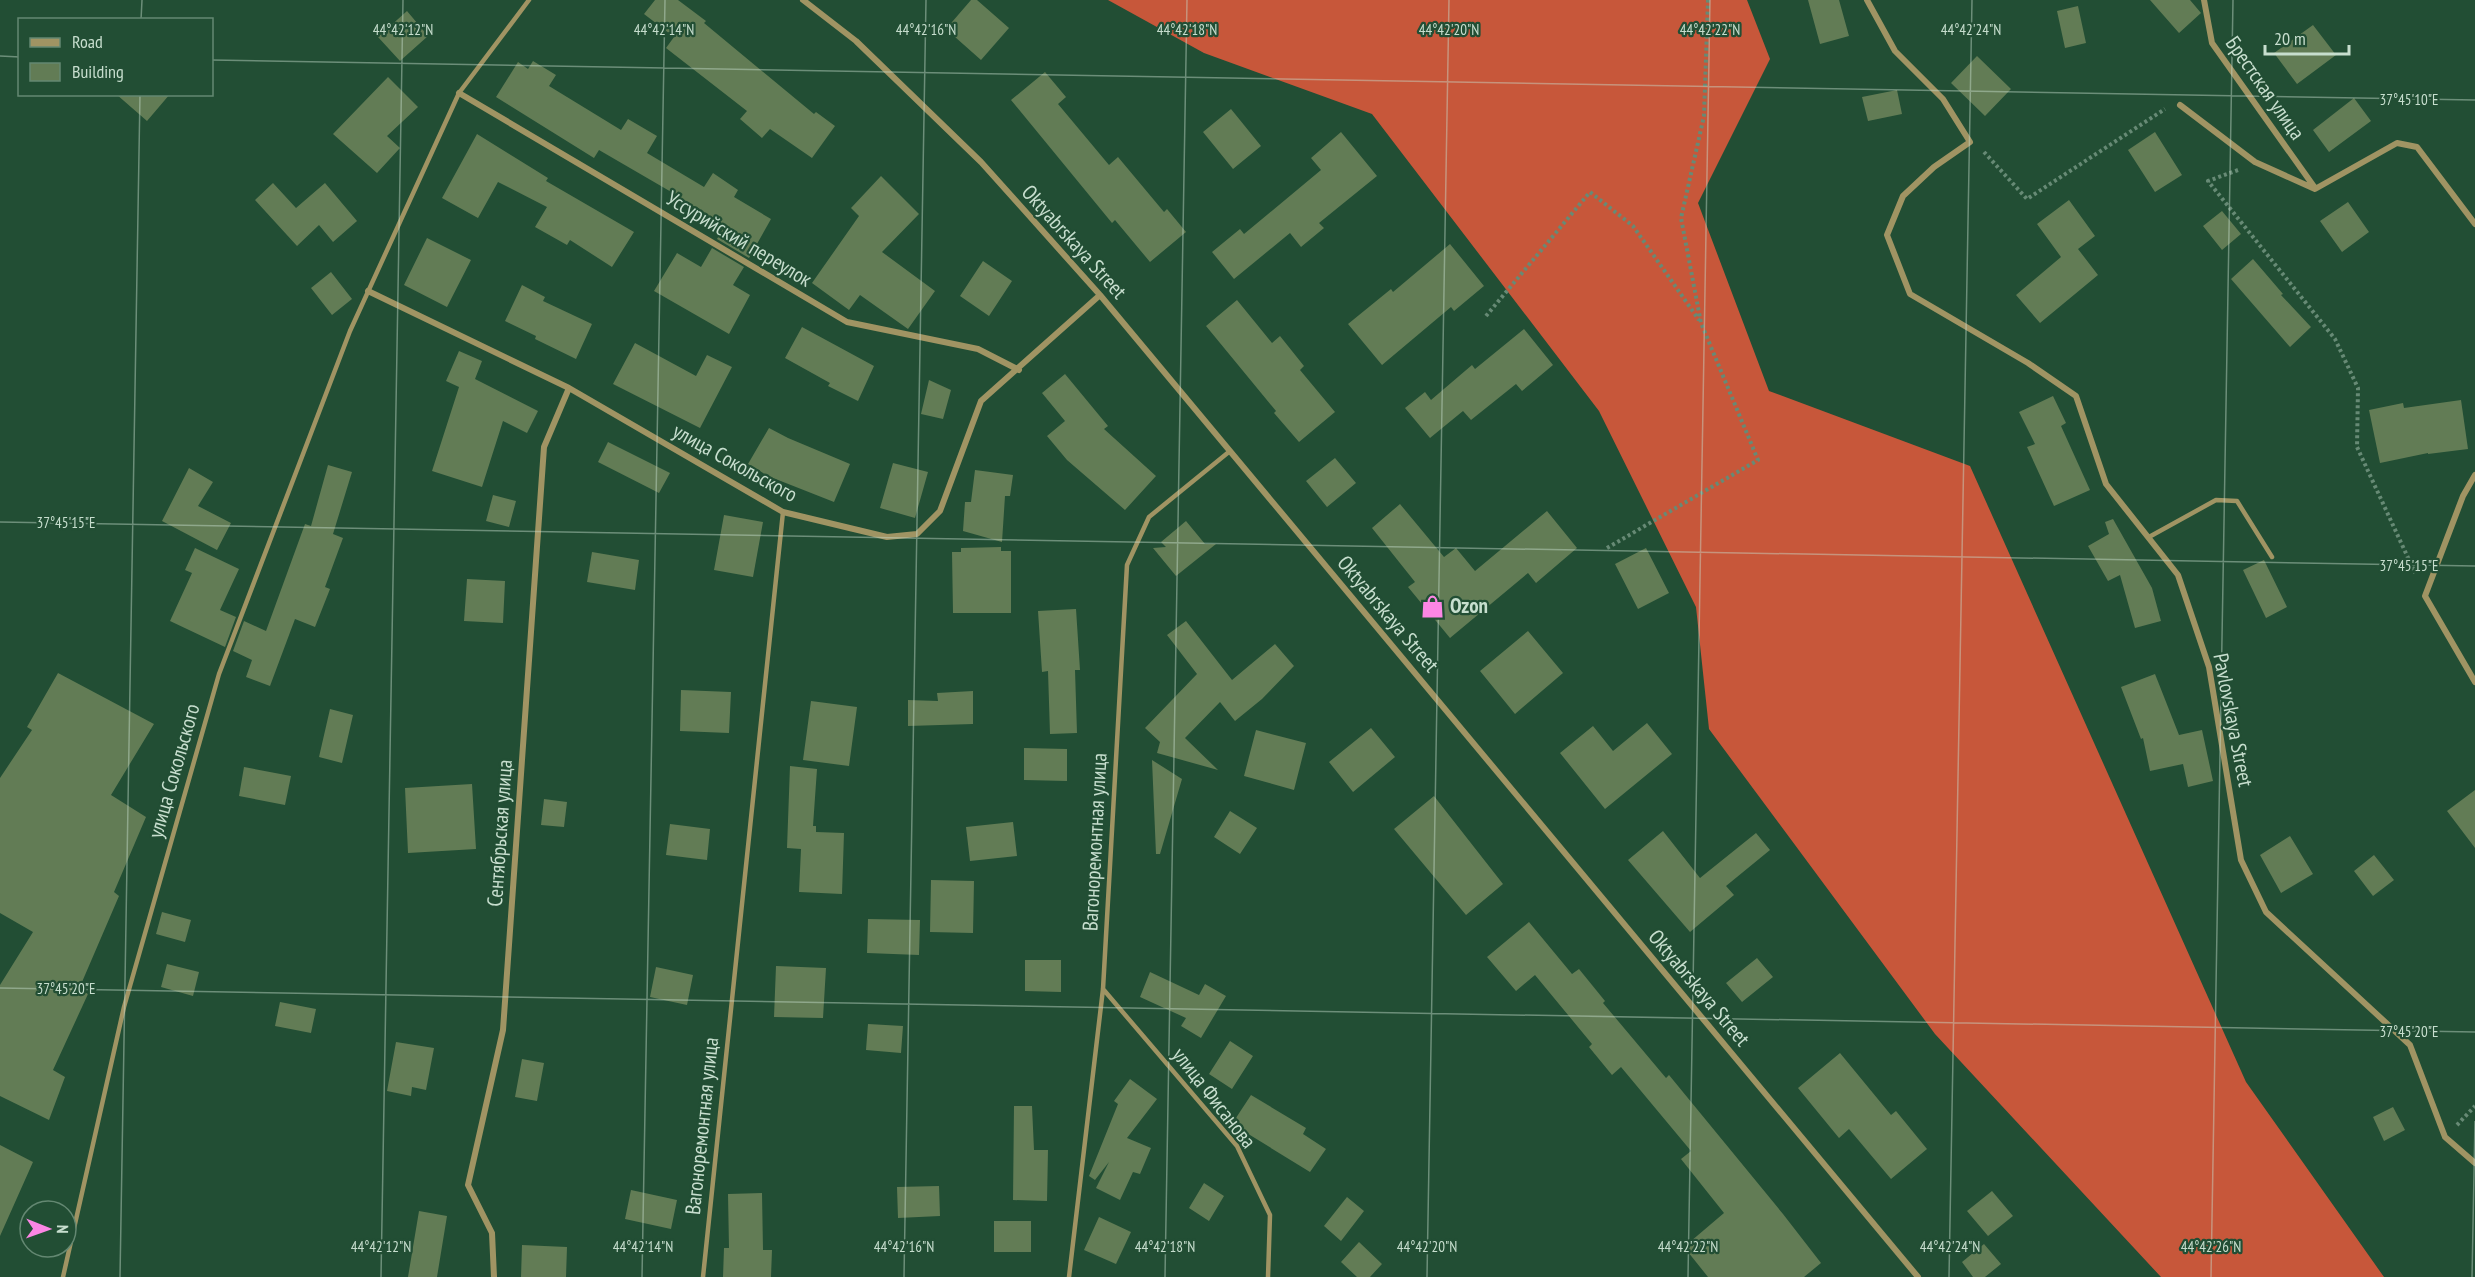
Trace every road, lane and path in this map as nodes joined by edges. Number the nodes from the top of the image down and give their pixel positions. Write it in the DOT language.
graph roads {
  1 [pos="530,0"];
  2 [pos="803,0"];
  3 [pos="1708,0"];
  4 [pos="1867,0"];
  5 [pos="2204,0"];
  6 [pos="459,93"];
  7 [pos="2180,105"];
  8 [pos="1982,148"];
  9 [pos="2255,162"];
  10 [pos="2315,189"];
  11 [pos="2475,224"];
  12 [pos="368,291"];
  13 [pos="1100,295"];
  14 [pos="1486,316"];
  15 [pos="1701,323"];
  16 [pos="1019,370"];
  17 [pos="569,388"];
  18 [pos="1230,451"];
  19 [pos="2475,475"];
  20 [pos="783,512"];
  21 [pos="2149,537"];
  22 [pos="1607,548"];
  23 [pos="2272,557"];
  24 [pos="2426,596"];
  25 [pos="2475,682"];
  26 [pos="1103,989"];
  27 [pos="2475,1163"];
  28 [pos="63,1277"];
  29 [pos="494,1277"];
  30 [pos="703,1277"];
  31 [pos="1069,1277"];
  32 [pos="1268,1277"];
  33 [pos="1918,1277"];
  1 -- 6 [label="lane, улица Сокольского"];
  2 -- 13 [label="street, Oktyabrskaya Street"];
  3 -- 15 [label="path"];
  4 -- 21 [label="street, Pavlovskaya Street"];
  5 -- 10 [label="street, Брестская улица"];
  6 -- 12 [label="lane, улица Сокольского"];
  6 -- 16 [label="street, Уссурийский переулок"];
  7 -- 8 [label="path"];
  7 -- 9 [label="street, Брестская улица"];
  9 -- 10 [label="street, Брестская улица"];
  9 -- 24 [label="path"];
  10 -- 11 [label="street"];
  12 -- 17 [label="street, улица Сокольского"];
  12 -- 28 [label="lane, улица Сокольского"];
  13 -- 16 [label="street, улица Сокольского"];
  13 -- 18 [label="street, Oktyabrskaya Street"];
  14 -- 15 [label="path"];
  15 -- 22 [label="path"];
  16 -- 20 [label="street, улица Сокольского"];
  17 -- 20 [label="street, улица Сокольского"];
  17 -- 29 [label="street, Сентябрьская улица"];
  18 -- 26 [label="lane, Вагоноремонтная улица"];
  18 -- 33 [label="street, Oktyabrskaya Street"];
  19 -- 24 [label="street"];
  20 -- 30 [label="lane, Вагоноремонтная улица"];
  21 -- 23 [label="lane"];
  21 -- 27 [label="street, Pavlovskaya Street"];
  24 -- 25 [label="street"];
  26 -- 31 [label="lane, Вагоноремонтная улица"];
  26 -- 32 [label="lane, улица Фисанова"];
}
